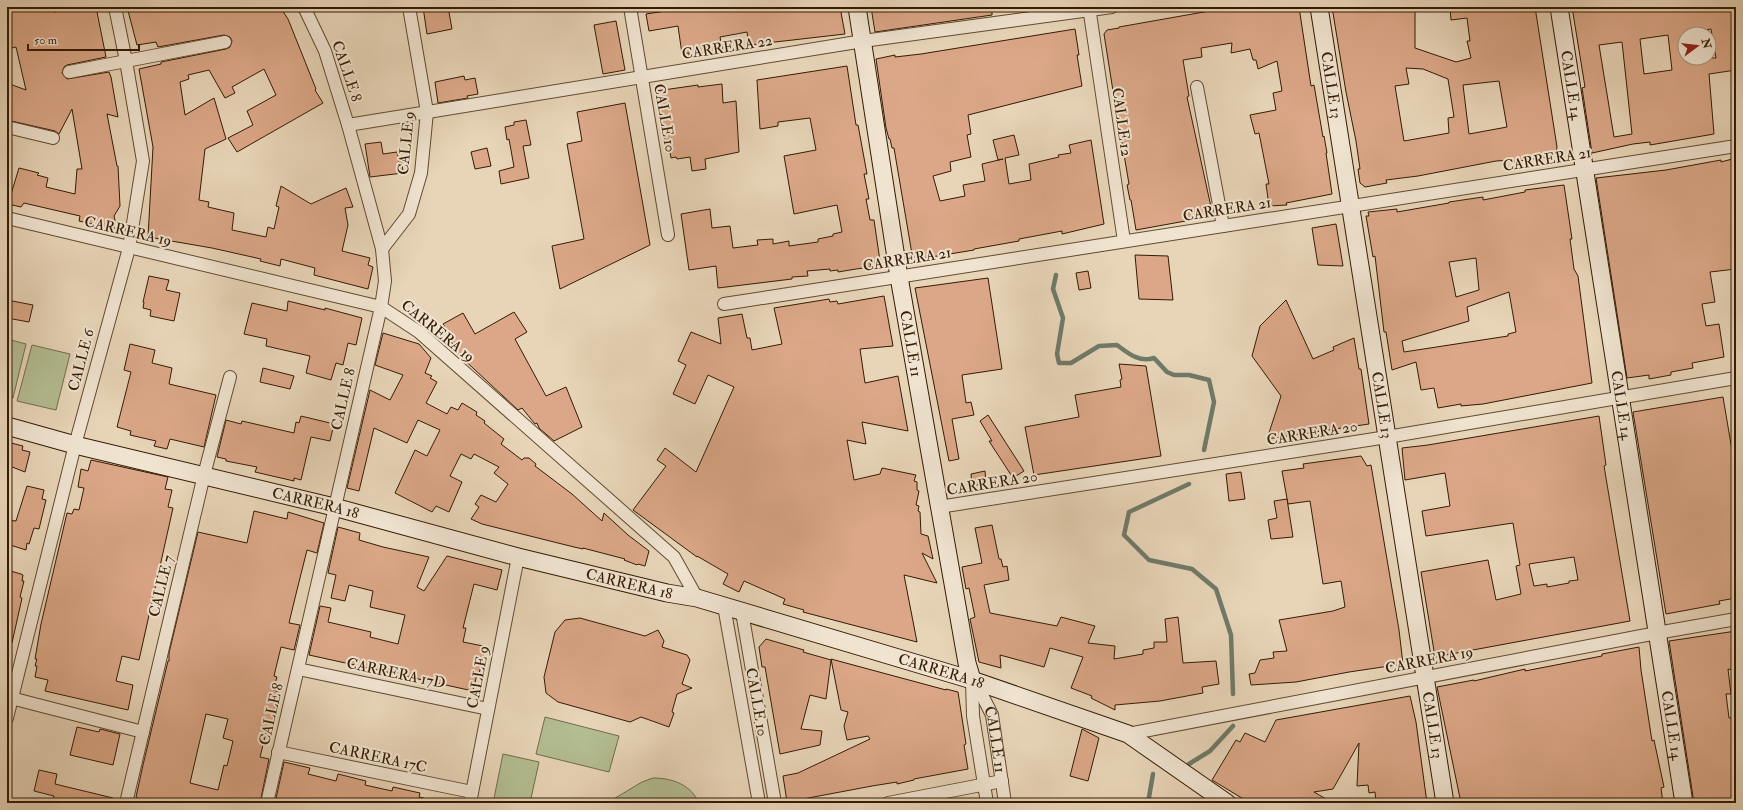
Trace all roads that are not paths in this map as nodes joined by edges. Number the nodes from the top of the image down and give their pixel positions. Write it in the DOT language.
graph roads {
  1 [pos="115,7"];
  2 [pos="304,7"];
  3 [pos="409,7"];
  4 [pos="630,7"];
  5 [pos="857,7"];
  6 [pos="1112,7"];
  7 [pos="1319,7"];
  8 [pos="1559,7"];
  9 [pos="1089,9"];
  10 [pos="863,41"];
  11 [pos="225,42"];
  12 [pos="126,61"];
  13 [pos="70,72"];
  14 [pos="642,77"];
  15 [pos="1197,87"];
  16 [pos="427,112"];
  17 [pos="348,125"];
  18 [pos="7,126"];
  19 [pos="53,138"];
  20 [pos="1736,146"];
  21 [pos="1584,170"];
  22 [pos="1350,206"];
  23 [pos="7,218"];
  24 [pos="1223,226"];
  25 [pos="668,235"];
  26 [pos="1124,241"];
  27 [pos="129,248"];
  28 [pos="382,249"];
  29 [pos="899,277"];
  30 [pos="724,304"];
  31 [pos="381,306"];
  32 [pos="230,377"];
  33 [pos="1736,378"];
  34 [pos="1620,398"];
  35 [pos="7,426"];
  36 [pos="1387,437"];
  37 [pos="75,445"];
  38 [pos="204,475"];
  39 [pos="334,507"];
  40 [pos="939,508"];
  41 [pos="518,557"];
  42 [pos="697,598"];
  43 [pos="724,606"];
  44 [pos="742,612"];
  45 [pos="1736,619"];
  46 [pos="1657,633"];
  47 [pos="298,669"];
  48 [pos="1425,677"];
  49 [pos="972,680"];
  50 [pos="9,698"];
  51 [pos="488,709"];
  52 [pos="7,718"];
  53 [pos="143,732"];
  54 [pos="1128,734"];
  55 [pos="278,752"];
  56 [pos="1002,781"];
  57 [pos="984,784"];
  58 [pos="471,798"];
  59 [pos="126,803"];
  60 [pos="267,803"];
  61 [pos="759,803"];
  62 [pos="776,803"];
  63 [pos="888,803"];
  64 [pos="987,803"];
  65 [pos="1005,803"];
  66 [pos="1227,803"];
  67 [pos="1445,803"];
  68 [pos="1684,803"];
  1 -- 12 [label="street, CALLE 6"];
  2 -- 17 [label="street, CALLE 8"];
  3 -- 16 [label="street, CALLE 9"];
  4 -- 14 [label="street, CALLE 10"];
  5 -- 10 [label="street, CALLE 11"];
  6 -- 9 [label="street, CARRERA 22"];
  7 -- 22 [label="street, CALLE 13"];
  8 -- 21 [label="street, CALLE 14"];
  9 -- 10 [label="street, CARRERA 22"];
  9 -- 26 [label="street, CALLE 12"];
  10 -- 14 [label="street, CARRERA 22"];
  10 -- 29 [label="street, CALLE 11"];
  11 -- 12 [label="street"];
  12 -- 13 [label="street"];
  12 -- 27 [label="street, CALLE 6"];
  14 -- 16 [label="street, CARRERA 22"];
  14 -- 25 [label="street, CALLE 10"];
  15 -- 24 [label="street"];
  16 -- 17 [label="street, CARRERA 22"];
  16 -- 28 [label="street, CALLE 9"];
  17 -- 28 [label="street, CALLE 8"];
  18 -- 19 [label="street"];
  20 -- 21 [label="street, CARRERA 21"];
  21 -- 22 [label="street, CARRERA 21"];
  21 -- 34 [label="street, CALLE 14"];
  22 -- 24 [label="street, CARRERA 21"];
  22 -- 36 [label="street, CALLE 13"];
  23 -- 27 [label="street, CARRERA 19"];
  24 -- 26 [label="street, CARRERA 21"];
  26 -- 29 [label="street, CARRERA 21"];
  27 -- 31 [label="street, CARRERA 19"];
  27 -- 37 [label="street, CALLE 6"];
  28 -- 31 [label="street, CALLE 8"];
  29 -- 30 [label="street, CARRERA 21"];
  29 -- 40 [label="street, CALLE 11"];
  31 -- 39 [label="street, CALLE 8"];
  31 -- 42 [label="street, CARRERA 19"];
  32 -- 38 [label="street, CALLE 7"];
  33 -- 34 [label="street, CARRERA 20"];
  34 -- 36 [label="street, CARRERA 20"];
  34 -- 46 [label="street, CALLE 14"];
  35 -- 37 [label="street, CARRERA 18"];
  36 -- 40 [label="street, CARRERA 20"];
  36 -- 48 [label="street, CALLE 13"];
  37 -- 38 [label="street, CARRERA 18"];
  37 -- 50 [label="street, CALLE 6"];
  38 -- 39 [label="street, CARRERA 18"];
  38 -- 53 [label="street, CALLE 7"];
  39 -- 41 [label="street, CARRERA 18"];
  39 -- 47 [label="street, CALLE 8"];
  40 -- 49 [label="street, CALLE 11"];
  41 -- 42 [label="street, CARRERA 18"];
  41 -- 51 [label="street, CALLE 9"];
  42 -- 43 [label="street, CARRERA 18"];
  43 -- 44 [label="street, CARRERA 18"];
  43 -- 61 [label="street, CALLE 10"];
  44 -- 49 [label="street, CARRERA 18"];
  44 -- 62 [label="street, CALLE 10"];
  45 -- 46 [label="street, CARRERA 19"];
  46 -- 48 [label="street, CARRERA 19"];
  46 -- 68 [label="street, CALLE 14"];
  47 -- 51 [label="street, CARRERA 17D"];
  47 -- 55 [label="street, CALLE 8"];
  48 -- 54 [label="street, CARRERA 19"];
  48 -- 67 [label="street, CALLE 13"];
  49 -- 54 [label="street, CARRERA 18"];
  49 -- 56 [label="street, CALLE 11"];
  49 -- 57 [label="street, CALLE 11"];
  50 -- 52 [label="street, CALLE 6"];
  50 -- 53 [label="street"];
  51 -- 58 [label="street, CALLE 9"];
  53 -- 59 [label="street, CALLE 7"];
  54 -- 66 [label="street, CARRERA 18"];
  55 -- 58 [label="street, CARRERA 17C"];
  55 -- 60 [label="street, CALLE 8"];
  56 -- 57 [label="street"];
  56 -- 65 [label="street, CALLE 11"];
  57 -- 63 [label="street"];
  57 -- 64 [label="street, CALLE 11"];
}
